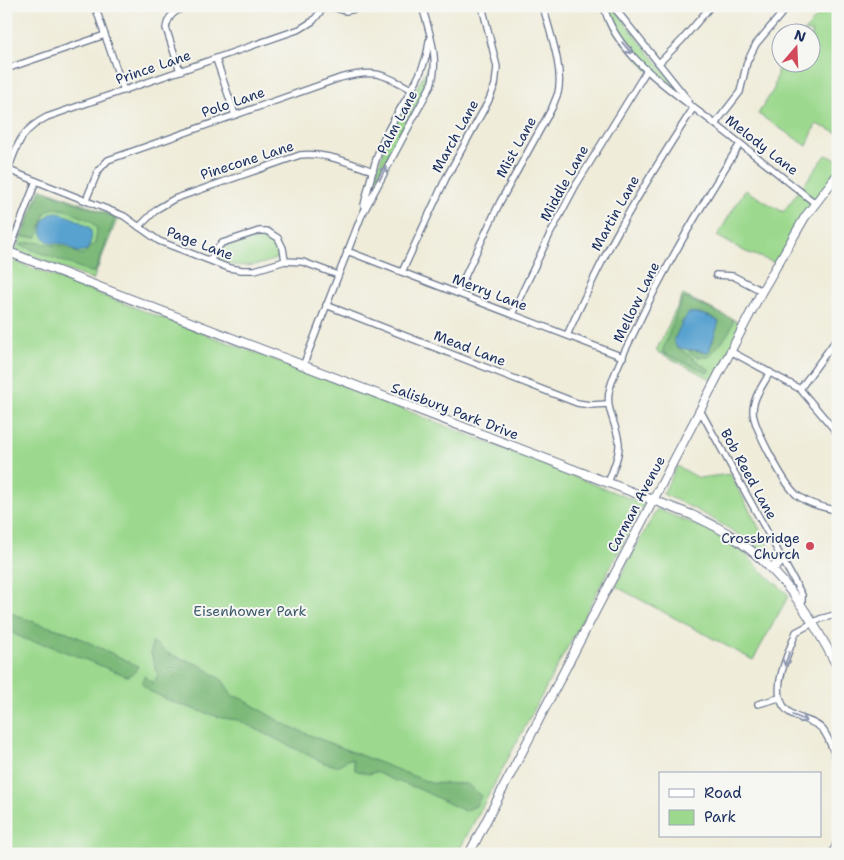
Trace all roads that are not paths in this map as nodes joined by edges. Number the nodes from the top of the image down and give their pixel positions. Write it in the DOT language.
graph roads {
  1 [pos="95,6"];
  2 [pos="188,6"];
  3 [pos="325,6"];
  4 [pos="329,6"];
  5 [pos="370,6"];
  6 [pos="422,6"];
  7 [pos="482,6"];
  8 [pos="543,6"];
  9 [pos="604,6"];
  10 [pos="613,6"];
  11 [pos="625,6"];
  12 [pos="711,6"];
  13 [pos="788,6"];
  14 [pos="618,12"];
  15 [pos="105,35"];
  16 [pos="430,35"];
  17 [pos="216,59"];
  18 [pos="659,63"];
  19 [pos="6,69"];
  20 [pos="647,70"];
  21 [pos="180,71"];
  22 [pos="411,89"];
  23 [pos="124,91"];
  24 [pos="694,107"];
  25 [pos="235,114"];
  26 [pos="715,124"];
  27 [pos="740,144"];
  28 [pos="7,170"];
  29 [pos="373,171"];
  30 [pos="838,174"];
  31 [pos="36,181"];
  32 [pos="86,200"];
  33 [pos="815,203"];
  34 [pos="361,217"];
  35 [pos="139,227"];
  36 [pos="347,251"];
  37 [pos="7,252"];
  38 [pos="211,260"];
  39 [pos="285,261"];
  40 [pos="402,272"];
  41 [pos="338,275"];
  42 [pos="716,275"];
  43 [pos="762,291"];
  44 [pos="457,293"];
  45 [pos="326,305"];
  46 [pos="512,314"];
  47 [pos="568,335"];
  48 [pos="838,337"];
  49 [pos="730,351"];
  50 [pos="623,357"];
  51 [pos="303,366"];
  52 [pos="770,372"];
  53 [pos="800,389"];
  54 [pos="608,404"];
  55 [pos="700,410"];
  56 [pos="836,431"];
  57 [pos="608,483"];
  58 [pos="653,500"];
  59 [pos="838,511"];
  60 [pos="782,559"];
  61 [pos="770,567"];
  62 [pos="802,604"];
  63 [pos="838,614"];
  64 [pos="814,622"];
  65 [pos="838,668"];
  66 [pos="779,698"];
  67 [pos="758,704"];
  68 [pos="838,762"];
  69 [pos="838,839"];
  70 [pos="469,854"];
  71 [pos="832,854"];
  1 -- 15 [label="street"];
  2 -- 21 [label="street"];
  3 -- 17 [label="street, Prince Lane"];
  4 -- 5 [label="street"];
  6 -- 16 [label="street, Palm Lane"];
  7 -- 40 [label="street, March Lane"];
  8 -- 44 [label="street, Mist Lane"];
  9 -- 20 [label="street, Melody Lane, one-way"];
  10 -- 14 [label="street, Melody Lane"];
  11 -- 14 [label="street"];
  12 -- 18 [label="street"];
  13 -- 26 [label="street"];
  14 -- 18 [label="street, Melody Lane"];
  15 -- 19 [label="street"];
  15 -- 23 [label="street"];
  16 -- 22 [label="street, Palm Lane"];
  34 -- 16 [label="street, Palm Lane, one-way"];
  17 -- 21 [label="street, Prince Lane"];
  17 -- 25 [label="street"];
  18 -- 24 [label="street, Melody Lane"];
  20 -- 24 [label="street, Melody Lane"];
  20 -- 46 [label="street, Middle Lane"];
  21 -- 23 [label="street, Prince Lane"];
  22 -- 25 [label="street, Polo Lane"];
  22 -- 29 [label="street, Palm Lane"];
  23 -- 28 [label="street, Prince Lane"];
  24 -- 26 [label="street, Melody Lane"];
  24 -- 47 [label="street, Martin Lane"];
  25 -- 32 [label="street, Polo Lane"];
  26 -- 27 [label="street, Melody Lane"];
  27 -- 33 [label="street, Melody Lane"];
  27 -- 50 [label="street, Mellow Lane"];
  28 -- 31 [label="street, Page Lane"];
  29 -- 34 [label="street, Palm Lane"];
  29 -- 35 [label="street, Pinecone Lane"];
  30 -- 33 [label="main road, Carman Avenue"];
  31 -- 32 [label="street, Page Lane"];
  31 -- 37 [label="street"];
  32 -- 35 [label="street, Page Lane"];
  33 -- 43 [label="main road, Carman Avenue"];
  34 -- 36 [label="street, Palm Lane"];
  35 -- 38 [label="street, Page Lane"];
  36 -- 40 [label="street, Merry Lane"];
  36 -- 41 [label="street, Palm Lane"];
  37 -- 51 [label="main road, Salisbury Park Drive"];
  38 -- 39 [label="street, Page Lane"];
  38 -- 39 [label="street"];
  39 -- 41 [label="street, Page Lane"];
  40 -- 44 [label="street, Merry Lane"];
  41 -- 45 [label="street, Palm Lane"];
  42 -- 43 [label="street"];
  43 -- 49 [label="main road, Carman Avenue"];
  44 -- 46 [label="street, Merry Lane"];
  45 -- 51 [label="street, Palm Lane"];
  45 -- 54 [label="street, Mead Lane"];
  46 -- 47 [label="street, Merry Lane"];
  47 -- 50 [label="street, Merry Lane"];
  48 -- 53 [label="street"];
  49 -- 52 [label="street"];
  49 -- 55 [label="main road, Carman Avenue"];
  50 -- 54 [label="street, Mellow Lane"];
  51 -- 57 [label="main road, Salisbury Park Drive"];
  52 -- 53 [label="street"];
  52 -- 59 [label="street"];
  53 -- 56 [label="street"];
  54 -- 57 [label="street, Mellow Lane"];
  55 -- 58 [label="main road, Carman Avenue"];
  55 -- 60 [label="street, Bob Reed Lane"];
  57 -- 58 [label="main road, Salisbury Park Drive"];
  58 -- 61 [label="main road, Salisbury Park Drive"];
  58 -- 70 [label="main road, Carman Avenue"];
  60 -- 61 [label="main road"];
  60 -- 62 [label="street, Bob Reed Lane"];
  61 -- 62 [label="main road, Salisbury Park Drive"];
  62 -- 64 [label="main road, Salisbury Park Drive"];
  63 -- 64 [label="street"];
  64 -- 65 [label="main road, Salisbury Park Drive"];
  64 -- 66 [label="street, one-way"];
  66 -- 67 [label="street"];
  66 -- 68 [label="street, one-way"];
  69 -- 71 [label="street"];
}
